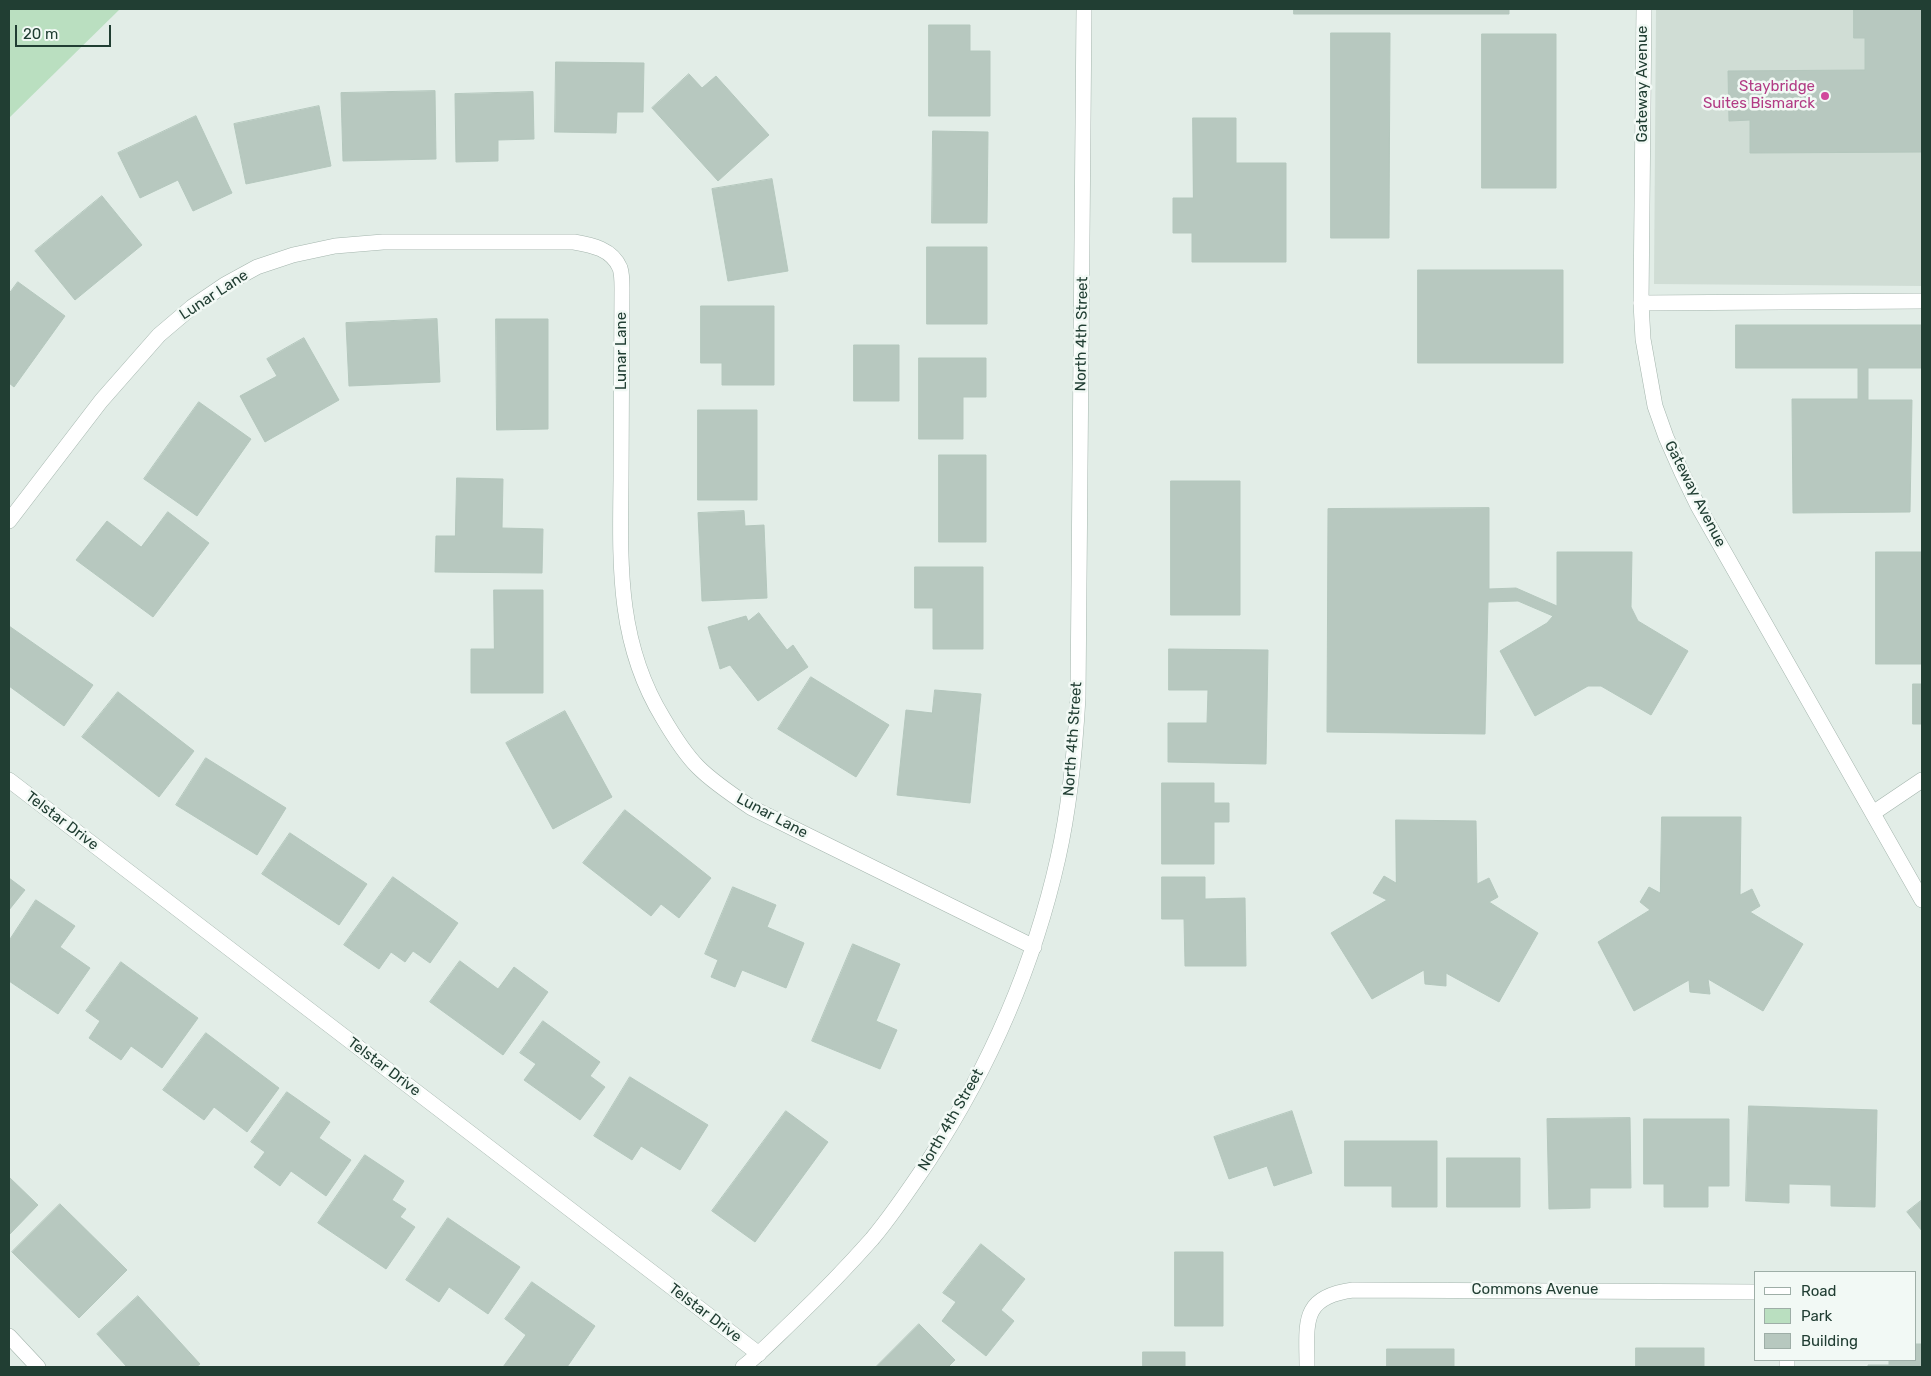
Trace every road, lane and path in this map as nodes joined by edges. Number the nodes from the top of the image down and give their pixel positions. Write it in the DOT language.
graph roads {
  1 [pos="1084,9"];
  2 [pos="1644,9"];
  3 [pos="1922,301"];
  4 [pos="1641,303"];
  5 [pos="9,521"];
  6 [pos="9,780"];
  7 [pos="1922,780"];
  8 [pos="1873,813"];
  9 [pos="1922,900"];
  10 [pos="1034,947"];
  11 [pos="1754,1292"];
  12 [pos="9,1336"];
  13 [pos="759,1354"];
  14 [pos="38,1367"];
  15 [pos="743,1367"];
  16 [pos="1307,1367"];
  1 -- 10 [label="street, North 4th Street"];
  2 -- 4 [label="street, Gateway Avenue"];
  3 -- 4 [label="street"];
  4 -- 8 [label="street, Gateway Avenue"];
  5 -- 10 [label="street, Lunar Lane"];
  6 -- 13 [label="street, Telstar Drive"];
  7 -- 8 [label="street"];
  8 -- 9 [label="street, Gateway Avenue"];
  10 -- 13 [label="street, North 4th Street"];
  11 -- 16 [label="street, Commons Avenue"];
  12 -- 14 [label="street"];
  13 -- 15 [label="street, North 4th Street"];
}
